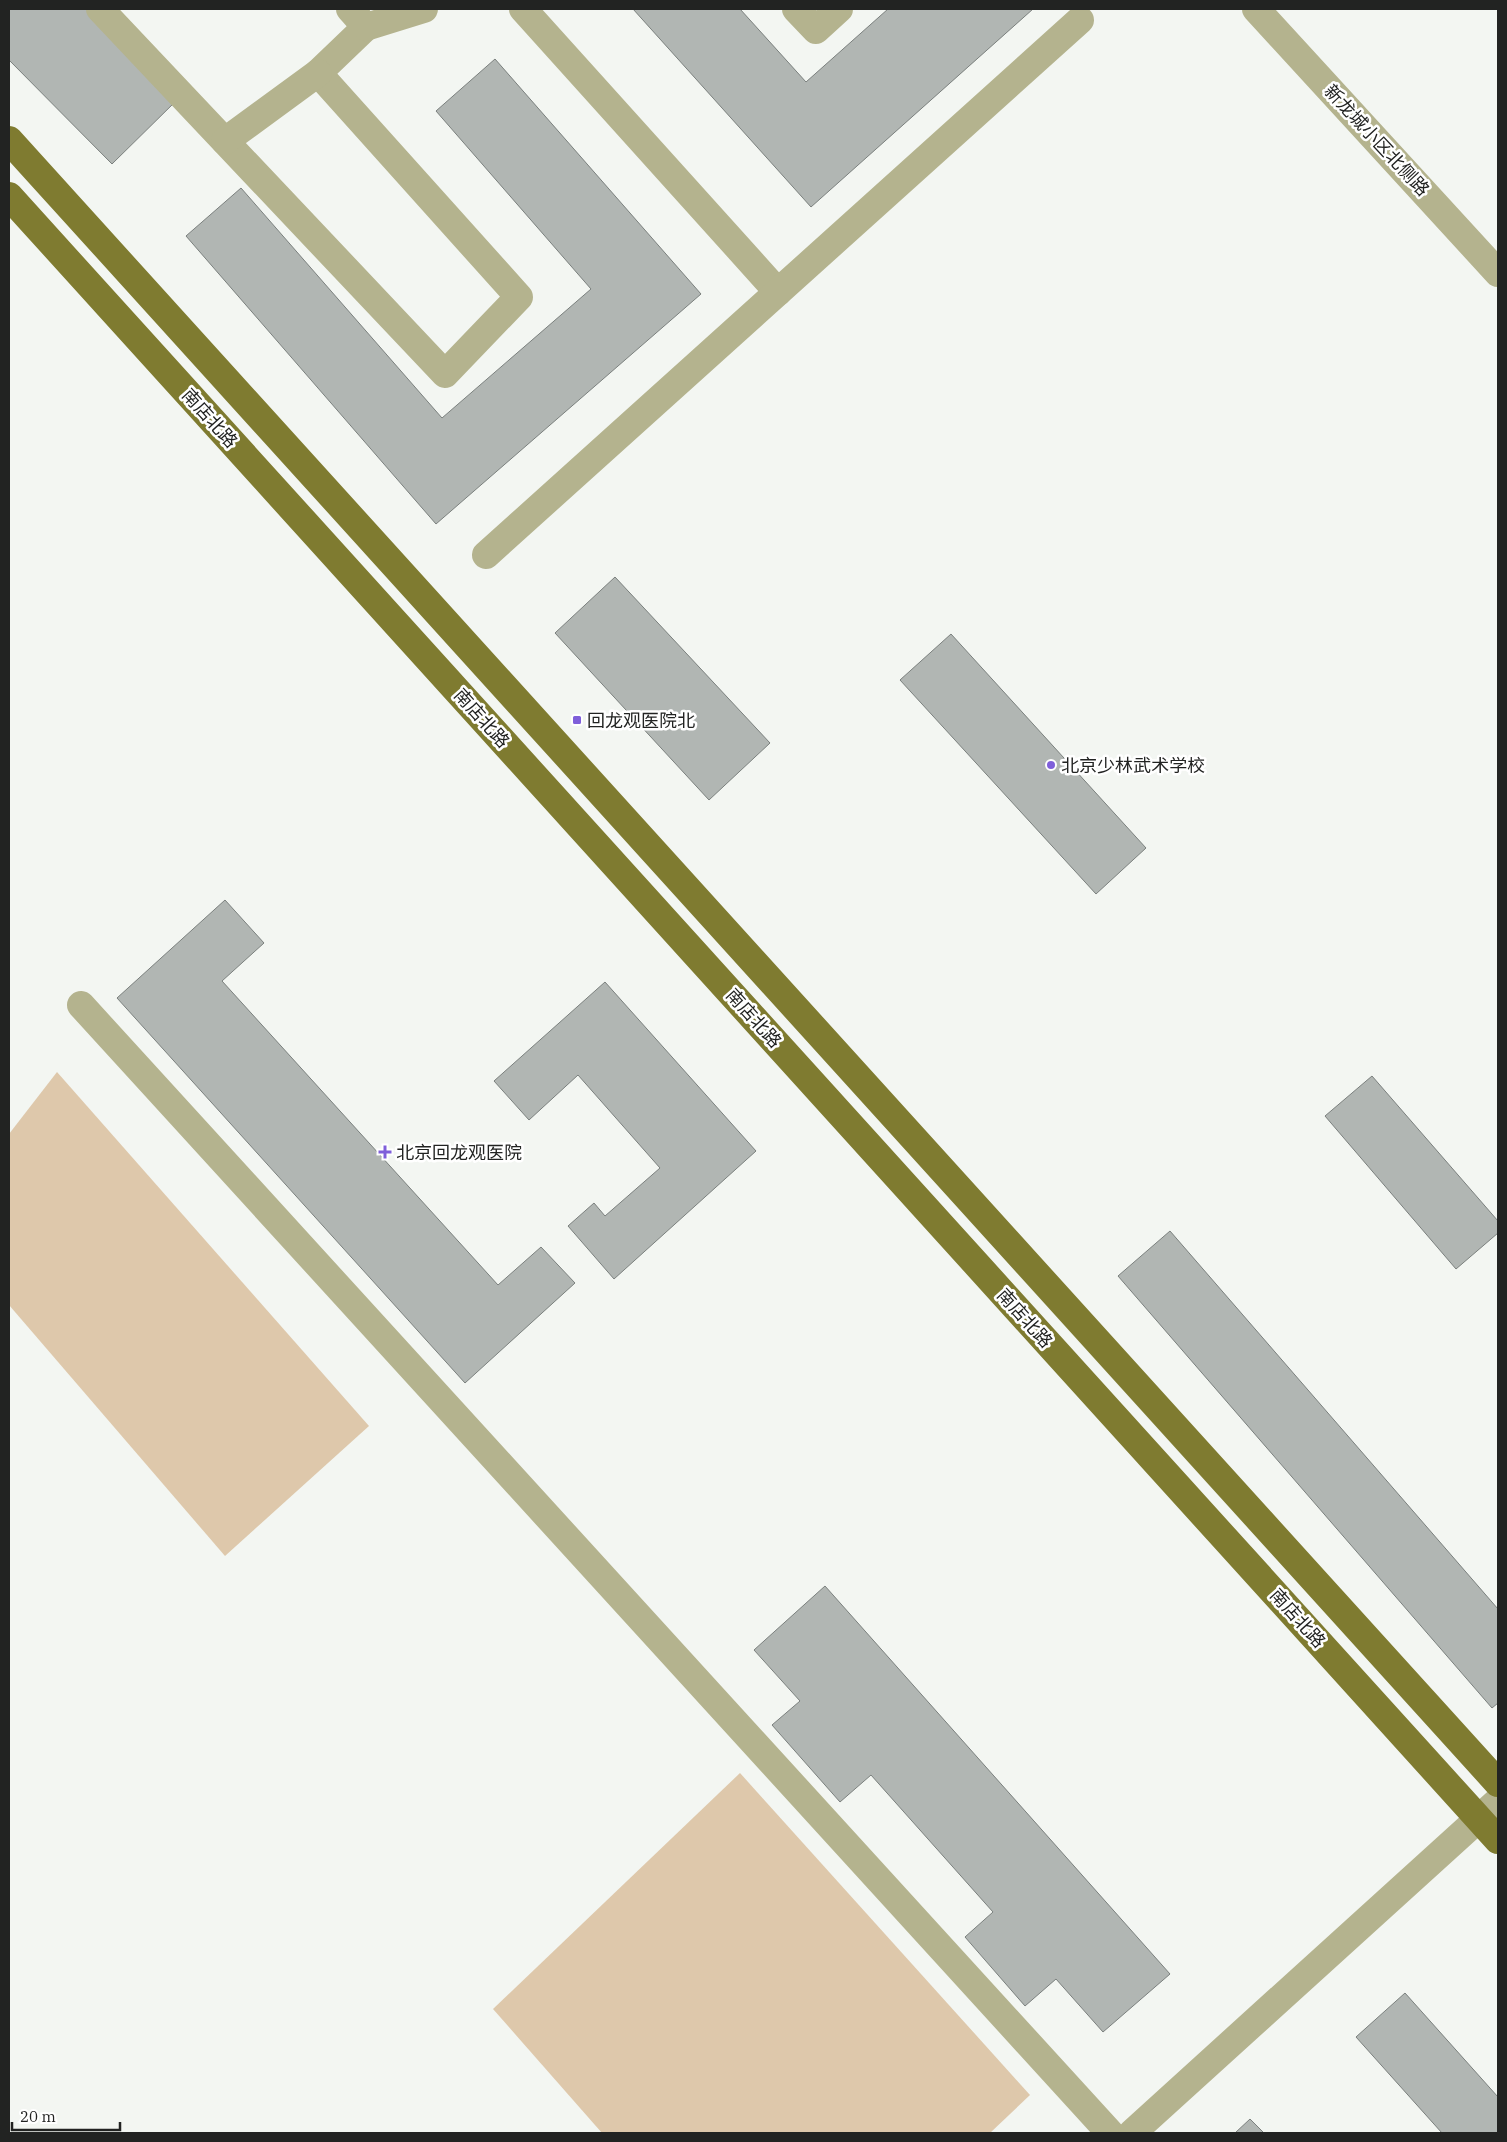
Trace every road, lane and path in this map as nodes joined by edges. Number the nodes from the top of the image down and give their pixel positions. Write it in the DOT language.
graph roads {
  1 [pos="100,9"];
  2 [pos="424,9"];
  3 [pos="523,9"];
  4 [pos="796,9"];
  5 [pos="839,9"];
  6 [pos="1256,9"];
  7 [pos="358,18"];
  8 [pos="1080,20"];
  9 [pos="318,73"];
  10 [pos="9,140"];
  11 [pos="225,141"];
  12 [pos="9,196"];
  13 [pos="1498,273"];
  14 [pos="778,292"];
  15 [pos="486,555"];
  16 [pos="81,1005"];
  17 [pos="1498,1783"];
  18 [pos="1489,1810"];
  19 [pos="1498,1840"];
  20 [pos="1110,2133"];
  21 [pos="1132,2133"];
  1 -- 11 [label="street"];
  2 -- 7 [label="street"];
  3 -- 14 [label="street"];
  4 -- 5 [label="street"];
  6 -- 13 [label="street, 新龙城小区北侧路"];
  7 -- 9 [label="street"];
  8 -- 14 [label="street"];
  9 -- 11 [label="street"];
  9 -- 11 [label="street"];
  10 -- 17 [label="main road"];
  12 -- 18 [label="main road, 南店北路"];
  14 -- 15 [label="street"];
  16 -- 20 [label="street"];
  18 -- 19 [label="main road, 南店北路"];
  18 -- 21 [label="street"];
}
